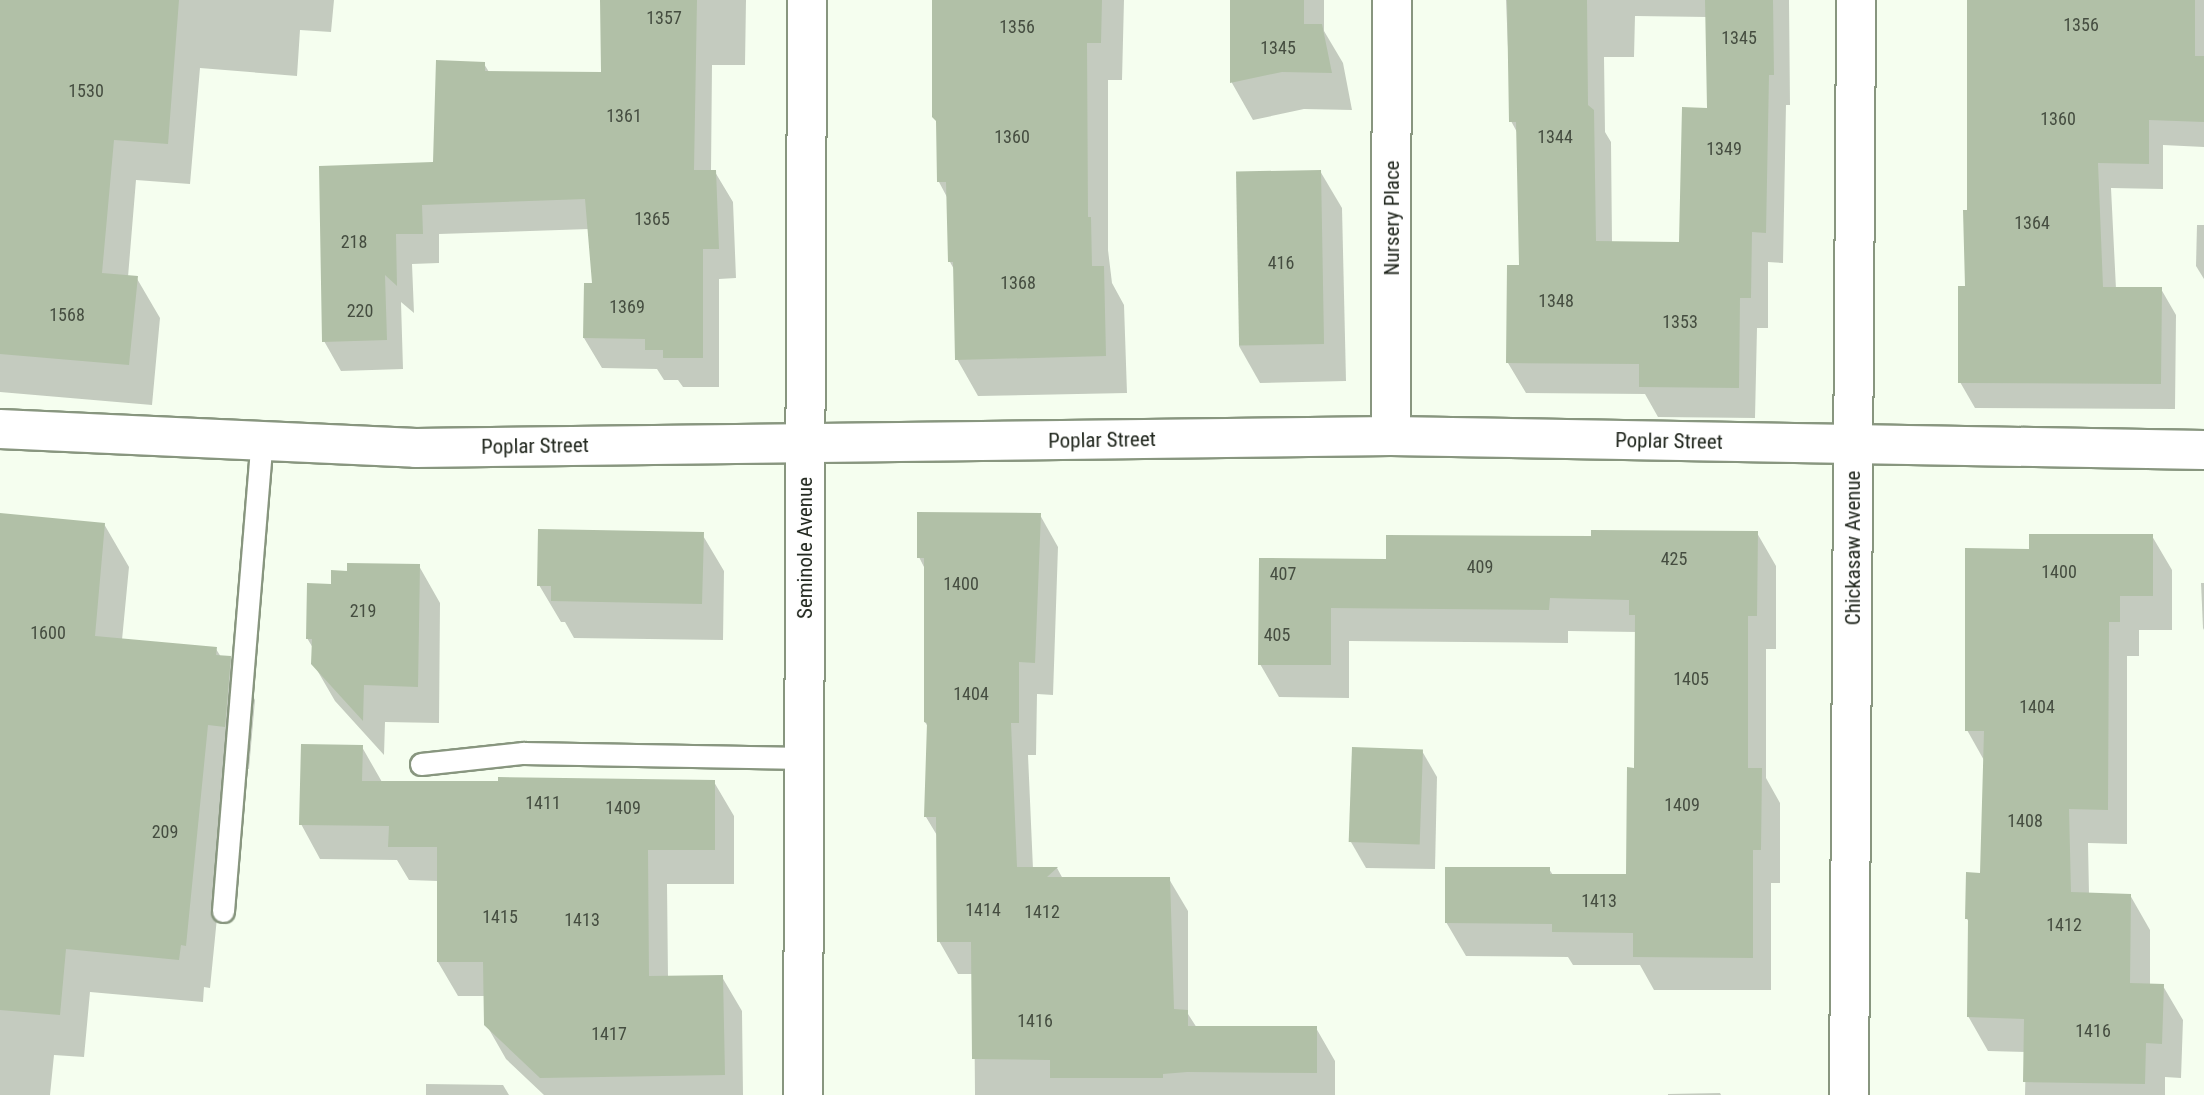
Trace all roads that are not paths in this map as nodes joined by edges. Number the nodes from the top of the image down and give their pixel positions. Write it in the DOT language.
graph roads {
  1 [pos="807,0"];
  2 [pos="1392,0"];
  3 [pos="1856,0"];
  4 [pos="0,429"];
  5 [pos="1391,436"];
  6 [pos="262,441"];
  7 [pos="806,443"];
  8 [pos="1854,444"];
  9 [pos="2204,450"];
  10 [pos="805,758"];
  11 [pos="421,764"];
  12 [pos="223,911"];
  13 [pos="803,1095"];
  14 [pos="1849,1095"];
  1 -- 7 [label="street, Seminole Avenue"];
  2 -- 5 [label="street, Nursery Place"];
  3 -- 8 [label="street, Chickasaw Avenue"];
  4 -- 6 [label="street, Poplar Street"];
  5 -- 7 [label="street, Poplar Street"];
  5 -- 8 [label="street, Poplar Street"];
  6 -- 7 [label="street, Poplar Street"];
  6 -- 12 [label="lane"];
  7 -- 10 [label="street, Seminole Avenue"];
  8 -- 9 [label="street, Poplar Street"];
  8 -- 14 [label="street, Chickasaw Avenue"];
  10 -- 11 [label="lane"];
  10 -- 13 [label="street, Seminole Avenue"];
}
